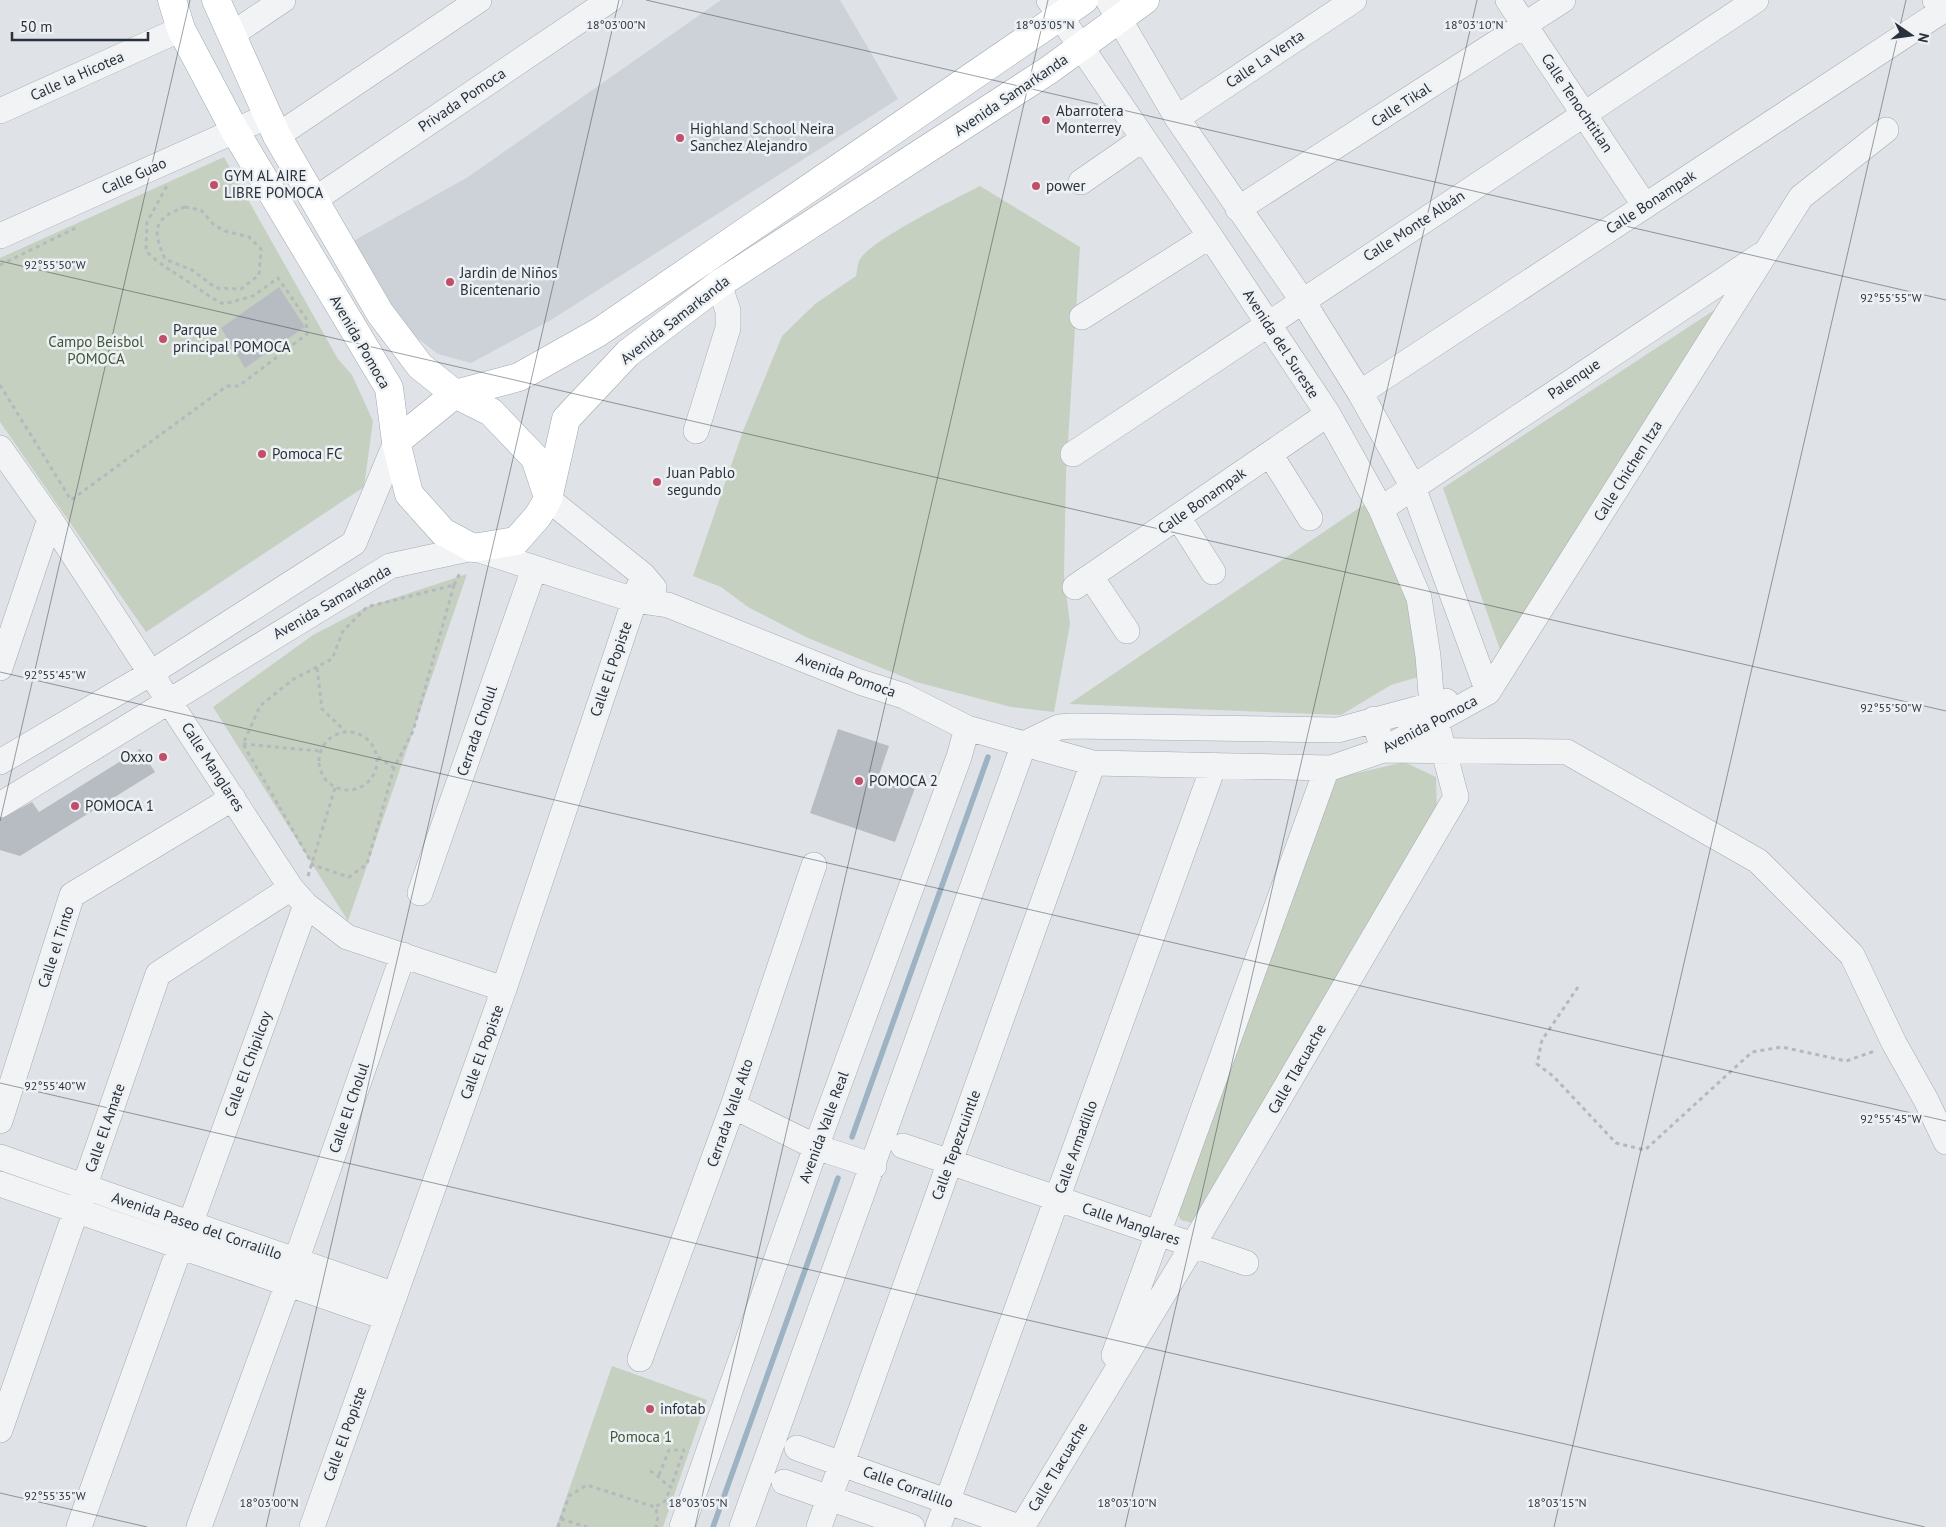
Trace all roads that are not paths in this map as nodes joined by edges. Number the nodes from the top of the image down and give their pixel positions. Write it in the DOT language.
graph roads {
  1 [pos="172,0"];
  2 [pos="216,0"];
  3 [pos="284,0"];
  4 [pos="479,0"];
  5 [pos="610,0"];
  6 [pos="1084,0"];
  7 [pos="1145,0"];
  8 [pos="1354,0"];
  9 [pos="1508,0"];
  10 [pos="1563,0"];
  11 [pos="1756,0"];
  12 [pos="1938,5"];
  13 [pos="1054,8"];
  14 [pos="1114,9"];
  15 [pos="1525,25"];
  16 [pos="181,29"];
  17 [pos="230,35"];
  18 [pos="1081,48"];
  19 [pos="0,111"];
  20 [pos="1584,115"];
  21 [pos="1177,118"];
  22 [pos="272,126"];
  23 [pos="1886,130"];
  24 [pos="235,131"];
  25 [pos="1143,139"];
  26 [pos="849,162"];
  27 [pos="1082,182"];
  28 [pos="867,190"];
  29 [pos="314,200"];
  30 [pos="1645,206"];
  31 [pos="1238,209"];
  32 [pos="0,236"];
  33 [pos="1210,236"];
  34 [pos="1768,250"];
  35 [pos="361,282"];
  36 [pos="719,284"];
  37 [pos="335,298"];
  38 [pos="1302,300"];
  39 [pos="1082,317"];
  40 [pos="1269,325"];
  41 [pos="1360,393"];
  42 [pos="455,394"];
  43 [pos="1328,414"];
  44 [pos="696,431"];
  45 [pos="396,442"];
  46 [pos="0,448"];
  47 [pos="1073,454"];
  48 [pos="1270,454"];
  49 [pos="0,483"];
  50 [pos="1413,487"];
  51 [pos="31,493"];
  52 [pos="548,499"];
  53 [pos="1381,509"];
  54 [pos="1178,517"];
  55 [pos="1310,518"];
  56 [pos="50,519"];
  57 [pos="473,548"];
  58 [pos="534,568"];
  59 [pos="1213,572"];
  60 [pos="643,575"];
  61 [pos="634,600"];
  62 [pos="668,605"];
  63 [pos="1127,631"];
  64 [pos="0,668"];
  65 [pos="151,673"];
  66 [pos="1488,692"];
  67 [pos="168,700"];
  68 [pos="1433,714"];
  69 [pos="1374,720"];
  70 [pos="968,728"];
  71 [pos="1024,744"];
  72 [pos="1383,750"];
  73 [pos="1445,751"];
  74 [pos="0,762"];
  75 [pos="1093,763"];
  76 [pos="1214,766"];
  77 [pos="1327,768"];
  78 [pos="233,798"];
  79 [pos="0,805"];
  80 [pos="814,865"];
  81 [pos="420,893"];
  82 [pos="298,896"];
  83 [pos="402,955"];
  84 [pos="504,990"];
  85 [pos="733,1106"];
  86 [pos="0,1121"];
  87 [pos="1946,1142"];
  88 [pos="903,1146"];
  89 [pos="816,1147"];
  90 [pos="0,1157"];
  91 [pos="950,1162"];
  92 [pos="874,1166"];
  93 [pos="0,1184"];
  94 [pos="85,1187"];
  95 [pos="1058,1198"];
  96 [pos="77,1210"];
  97 [pos="191,1222"];
  98 [pos="1158,1233"];
  99 [pos="1193,1245"];
  100 [pos="180,1247"];
  101 [pos="1246,1262"];
  102 [pos="292,1272"];
  103 [pos="391,1307"];
  104 [pos="640,1359"];
  105 [pos="1095,1406"];
  106 [pos="0,1430"];
  107 [pos="797,1448"];
  108 [pos="842,1464"];
  109 [pos="784,1482"];
  110 [pos="829,1498"];
  111 [pos="947,1501"];
  112 [pos="79,1527"];
  113 [pos="199,1527"];
  114 [pos="312,1527"];
  115 [pos="682,1527"];
  116 [pos="742,1527"];
  117 [pos="819,1527"];
  118 [pos="912,1527"];
  119 [pos="938,1527"];
  120 [pos="1021,1527"];
  1 -- 16 [label="main road, Avenida Pomoca"];
  2 -- 17 [label="main road, Avenida Pomoca"];
  3 -- 17 [label="street"];
  4 -- 22 [label="street, Calle Guao"];
  5 -- 29 [label="street, Privada Pomoca"];
  6 -- 13 [label="main road, Avenida Samarkanda"];
  7 -- 14 [label="main road, Avenida Samarkanda"];
  8 -- 21 [label="street, Calle La Venta"];
  9 -- 15 [label="street, Calle Tenochtitlan"];
  10 -- 15 [label="street, Calle Tikal"];
  11 -- 20 [label="street, Calle Monte Albán"];
  12 -- 30 [label="street, Calle Bonampak"];
  13 -- 18 [label="street, Avenida del Sureste"];
  13 -- 26 [label="main road, Avenida Samarkanda"];
  14 -- 18 [label="main road, Avenida Samarkanda"];
  14 -- 21 [label="street"];
  15 -- 20 [label="street, Calle Tenochtitlan"];
  15 -- 31 [label="street, Calle Tikal"];
  16 -- 19 [label="street, Calle la Hicotea"];
  16 -- 24 [label="main road, Avenida Pomoca"];
  17 -- 22 [label="main road, Avenida Pomoca"];
  18 -- 25 [label="street, Avenida del Sureste"];
  18 -- 28 [label="main road, Avenida Samarkanda"];
  20 -- 30 [label="street, Calle Tenochtitlan"];
  20 -- 38 [label="street, Calle Monte Albán"];
  21 -- 31 [label="street"];
  22 -- 24 [label="street, Calle Guao"];
  22 -- 29 [label="main road, Avenida Pomoca"];
  23 -- 34 [label="street, Calle Chichen Itza"];
  24 -- 32 [label="street, Calle Guao"];
  24 -- 37 [label="main road, Avenida Pomoca"];
  25 -- 27 [label="street"];
  25 -- 33 [label="street, Avenida del Sureste"];
  26 -- 28 [label="main road"];
  26 -- 42 [label="main road, Avenida Samarkanda"];
  28 -- 36 [label="main road, Avenida Samarkanda"];
  29 -- 35 [label="main road, Avenida Pomoca"];
  30 -- 41 [label="street, Calle Bonampak"];
  31 -- 38 [label="street"];
  33 -- 39 [label="street"];
  33 -- 40 [label="street, Avenida del Sureste"];
  34 -- 50 [label="street, Palenque"];
  34 -- 66 [label="street, Calle Chichen Itza"];
  35 -- 37 [label="street"];
  35 -- 42 [label="main road, Avenida Pomoca"];
  36 -- 44 [label="street"];
  36 -- 52 [label="main road, Avenida Samarkanda"];
  37 -- 45 [label="main road, Avenida Pomoca"];
  38 -- 40 [label="street, Calle Monte Albán"];
  38 -- 41 [label="street"];
  40 -- 43 [label="street, Avenida del Sureste"];
  40 -- 47 [label="street, Calle Monte Albán"];
  41 -- 50 [label="street"];
  42 -- 45 [label="main road, Avenida Samarkanda"];
  42 -- 52 [label="main road, Avenida Pomoca"];
  43 -- 48 [label="street, Calle Bonampak"];
  43 -- 53 [label="street, Avenida del Sureste"];
  45 -- 57 [label="main road, Avenida Pomoca"];
  45 -- 65 [label="street, Avenida Samarkanda"];
  46 -- 51 [label="street, Calle Manglares"];
  48 -- 54 [label="street, Calle Bonampak"];
  48 -- 55 [label="street"];
  49 -- 51 [label="street"];
  50 -- 53 [label="street, Palenque"];
  50 -- 66 [label="street"];
  51 -- 56 [label="street, Calle Manglares"];
  52 -- 57 [label="main road, Avenida Samarkanda"];
  52 -- 60 [label="street, Avenida Pomoca"];
  53 -- 68 [label="street, Avenida del Sureste"];
  54 -- 59 [label="street"];
  54 -- 63 [label="street, Calle Bonampak"];
  56 -- 64 [label="street"];
  56 -- 65 [label="street, Calle Manglares"];
  57 -- 58 [label="street, Avenida Pomoca"];
  57 -- 67 [label="street, Avenida Samarkanda"];
  58 -- 61 [label="street, Avenida Pomoca"];
  58 -- 81 [label="street, Cerrada Cholul"];
  60 -- 61 [label="street, Calle El Popiste"];
  60 -- 62 [label="street, Avenida Pomoca"];
  61 -- 62 [label="street, Avenida Pomoca"];
  61 -- 84 [label="street, Calle El Popiste"];
  62 -- 70 [label="street, Avenida Pomoca"];
  65 -- 67 [label="street, Calle Manglares"];
  65 -- 74 [label="street, Avenida Samarkanda"];
  66 -- 68 [label="street, Avenida Pomoca"];
  67 -- 78 [label="street, Calle Manglares"];
  67 -- 79 [label="street, Avenida Samarkanda"];
  68 -- 69 [label="street, Avenida Pomoca"];
  68 -- 72 [label="street, Avenida Pomoca"];
  68 -- 73 [label="street, Calle Tlacuache"];
  69 -- 71 [label="street, Avenida Pomoca"];
  69 -- 72 [label="street"];
  70 -- 71 [label="street, Avenida Pomoca"];
  70 -- 89 [label="street, Avenida Valle Real"];
  71 -- 75 [label="street, Avenida Pomoca"];
  71 -- 92 [label="street"];
  72 -- 73 [label="street"];
  72 -- 77 [label="street, Avenida Pomoca"];
  73 -- 87 [label="street"];
  73 -- 99 [label="street, Calle Tlacuache"];
  75 -- 76 [label="street, Avenida Pomoca"];
  75 -- 91 [label="street, Calle Tepezcuintle"];
  76 -- 77 [label="street, Avenida Pomoca"];
  76 -- 95 [label="street, Calle Armadillo"];
  77 -- 98 [label="street, Calle Tlacuache"];
  78 -- 82 [label="street, Calle Manglares"];
  78 -- 86 [label="street, Calle el Tinto"];
  80 -- 85 [label="street, Cerrada Valle Alto"];
  82 -- 83 [label="street, Calle Manglares"];
  82 -- 94 [label="street, Calle El Amate"];
  82 -- 97 [label="street, Calle El Chipilcoy"];
  83 -- 84 [label="street, Calle Manglares"];
  83 -- 102 [label="street, Calle El Cholul"];
  84 -- 103 [label="street, Calle El Popiste"];
  85 -- 89 [label="street"];
  85 -- 104 [label="street, Cerrada Valle Alto"];
  88 -- 91 [label="street, Calle Manglares"];
  89 -- 92 [label="street"];
  89 -- 115 [label="street, Avenida Valle Real"];
  90 -- 94 [label="street, Avenida Paseo del Corralillo"];
  91 -- 95 [label="street, Calle Manglares"];
  91 -- 108 [label="street, Calle Tepezcuintle"];
  92 -- 116 [label="street"];
  93 -- 96 [label="street, Avenida Paseo del Corralillo"];
  94 -- 96 [label="street, Calle El Amate"];
  94 -- 97 [label="street, Avenida Paseo del Corralillo"];
  95 -- 98 [label="street, Calle Manglares"];
  95 -- 111 [label="street, Calle Armadillo"];
  96 -- 100 [label="street, Avenida Paseo del Corralillo"];
  96 -- 106 [label="street, Calle El Amate"];
  97 -- 102 [label="street, Avenida Paseo del Corralillo"];
  98 -- 99 [label="street, Calle Manglares"];
  98 -- 105 [label="street, Calle Tlacuache"];
  99 -- 101 [label="street, Calle Manglares"];
  99 -- 105 [label="street, Calle Tlacuache"];
  100 -- 102 [label="street, Avenida Paseo del Corralillo"];
  100 -- 112 [label="street"];
  102 -- 103 [label="street, Avenida Paseo del Corralillo"];
  102 -- 113 [label="street, Calle El Cholul"];
  103 -- 114 [label="street, Calle El Popiste"];
  105 -- 120 [label="street, Calle Tlacuache"];
  107 -- 108 [label="street, Calle Corralillo"];
  108 -- 110 [label="street, Calle Tepezcuintle"];
  108 -- 111 [label="street, Calle Corralillo"];
  109 -- 110 [label="street"];
  110 -- 117 [label="street, Calle Tepezcuintle"];
  110 -- 118 [label="street"];
  111 -- 119 [label="street, Calle Armadillo"];
  111 -- 120 [label="street, Calle Corralillo"];
}
